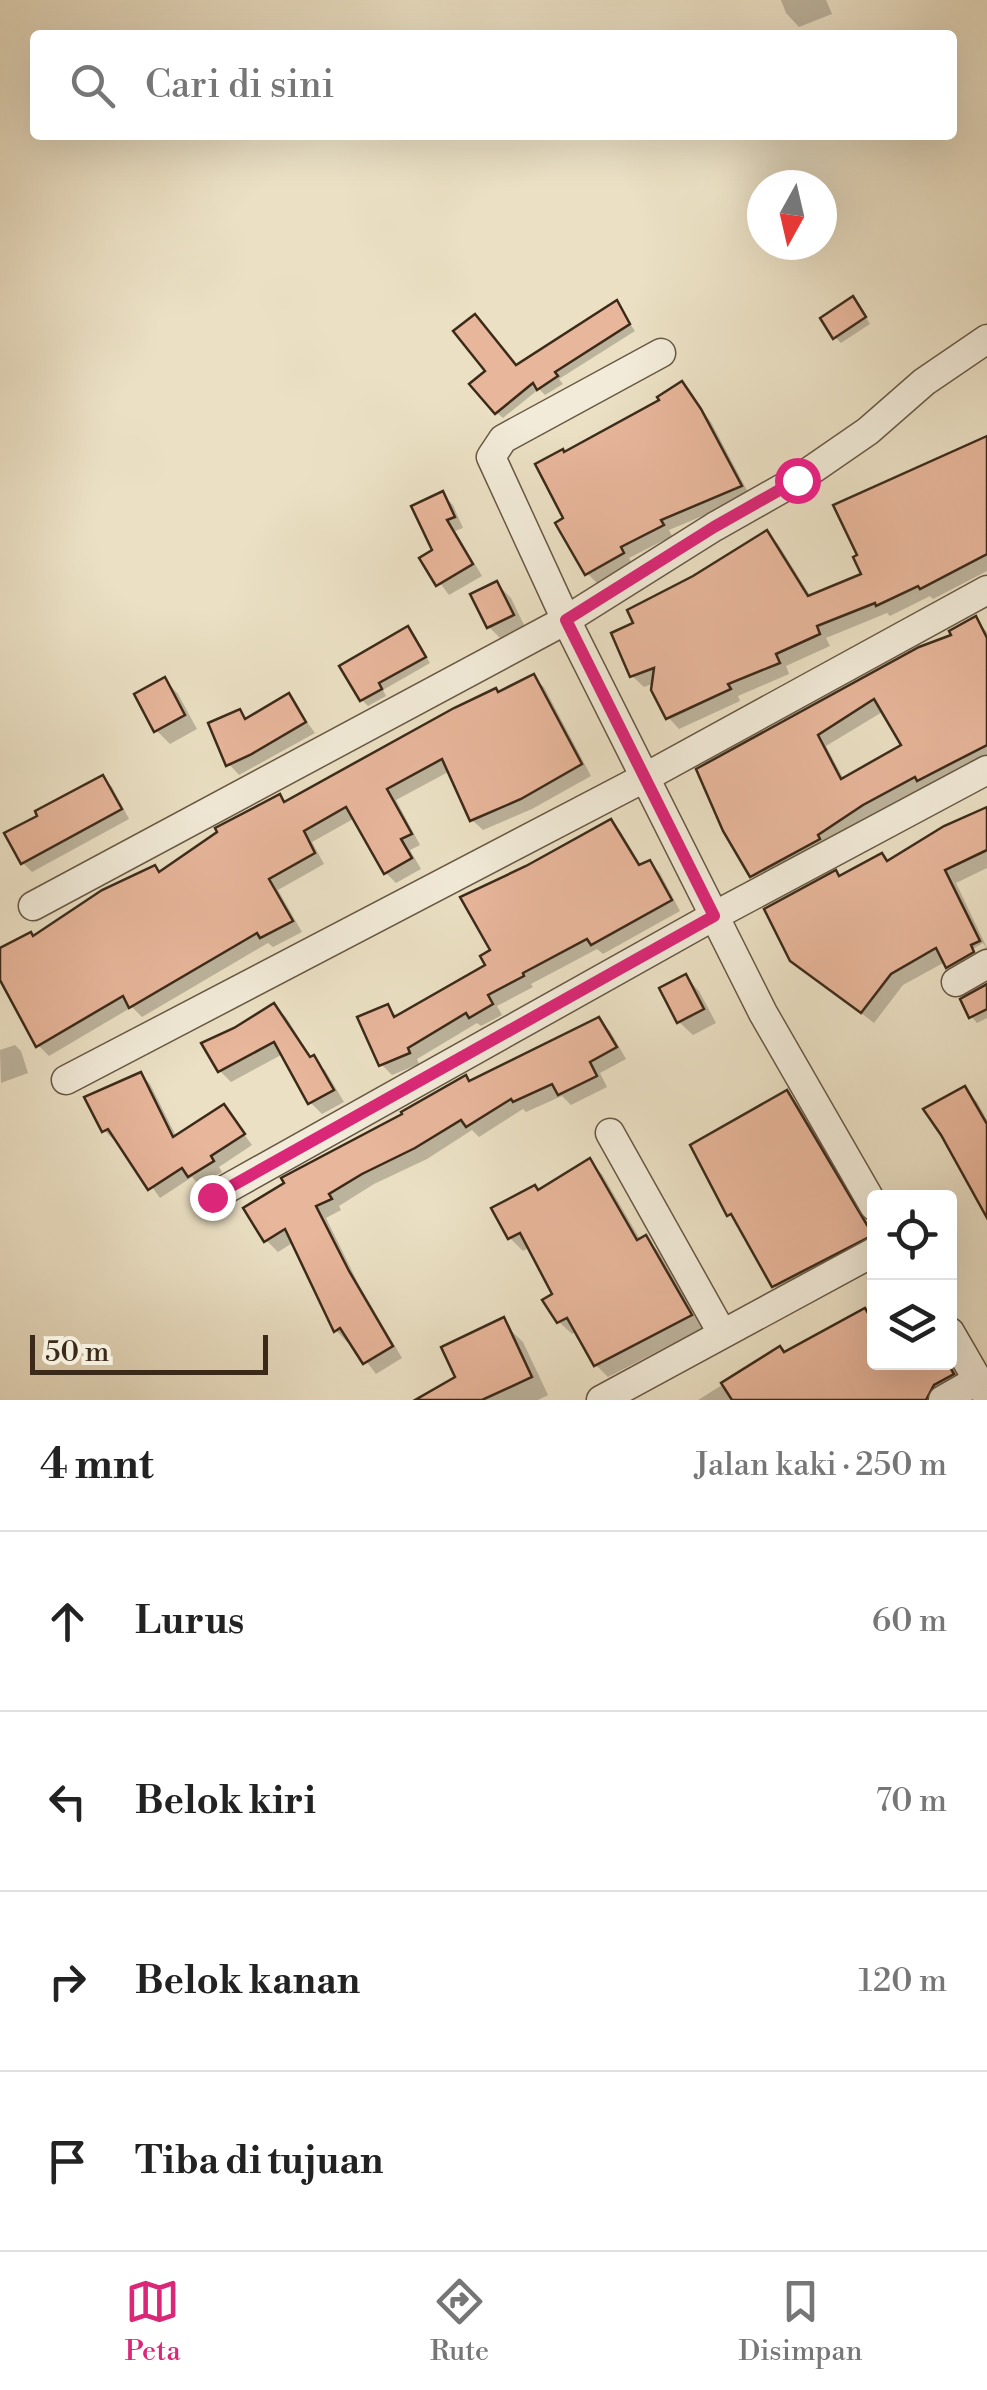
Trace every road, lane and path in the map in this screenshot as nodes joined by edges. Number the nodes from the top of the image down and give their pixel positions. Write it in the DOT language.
graph roads {
  1 [pos="987,340"];
  2 [pos="660,352"];
  3 [pos="987,590"];
  4 [pos="566,620"];
  5 [pos="987,770"];
  6 [pos="644,778"];
  7 [pos="34,906"];
  8 [pos="714,916"];
  9 [pos="987,964"];
  10 [pos="956,982"];
  11 [pos="66,1080"];
  12 [pos="610,1133"];
  13 [pos="867,1194"];
  14 [pos="212,1197"];
  15 [pos="867,1256"];
  16 [pos="722,1333"];
  17 [pos="957,1344"];
  18 [pos="982,1388"];
  19 [pos="601,1400"];
  20 [pos="944,1400"];
  1 -- 4 [label="street"];
  2 -- 4 [label="street"];
  3 -- 6 [label="street"];
  4 -- 6 [label="street"];
  4 -- 7 [label="street"];
  5 -- 8 [label="street"];
  6 -- 8 [label="street"];
  6 -- 11 [label="street"];
  8 -- 13 [label="street"];
  8 -- 14 [label="street"];
  9 -- 10 [label="street"];
  12 -- 16 [label="street"];
  15 -- 16 [label="street"];
  16 -- 19 [label="street"];
  17 -- 18 [label="street"];
  18 -- 20 [label="street"];
}
